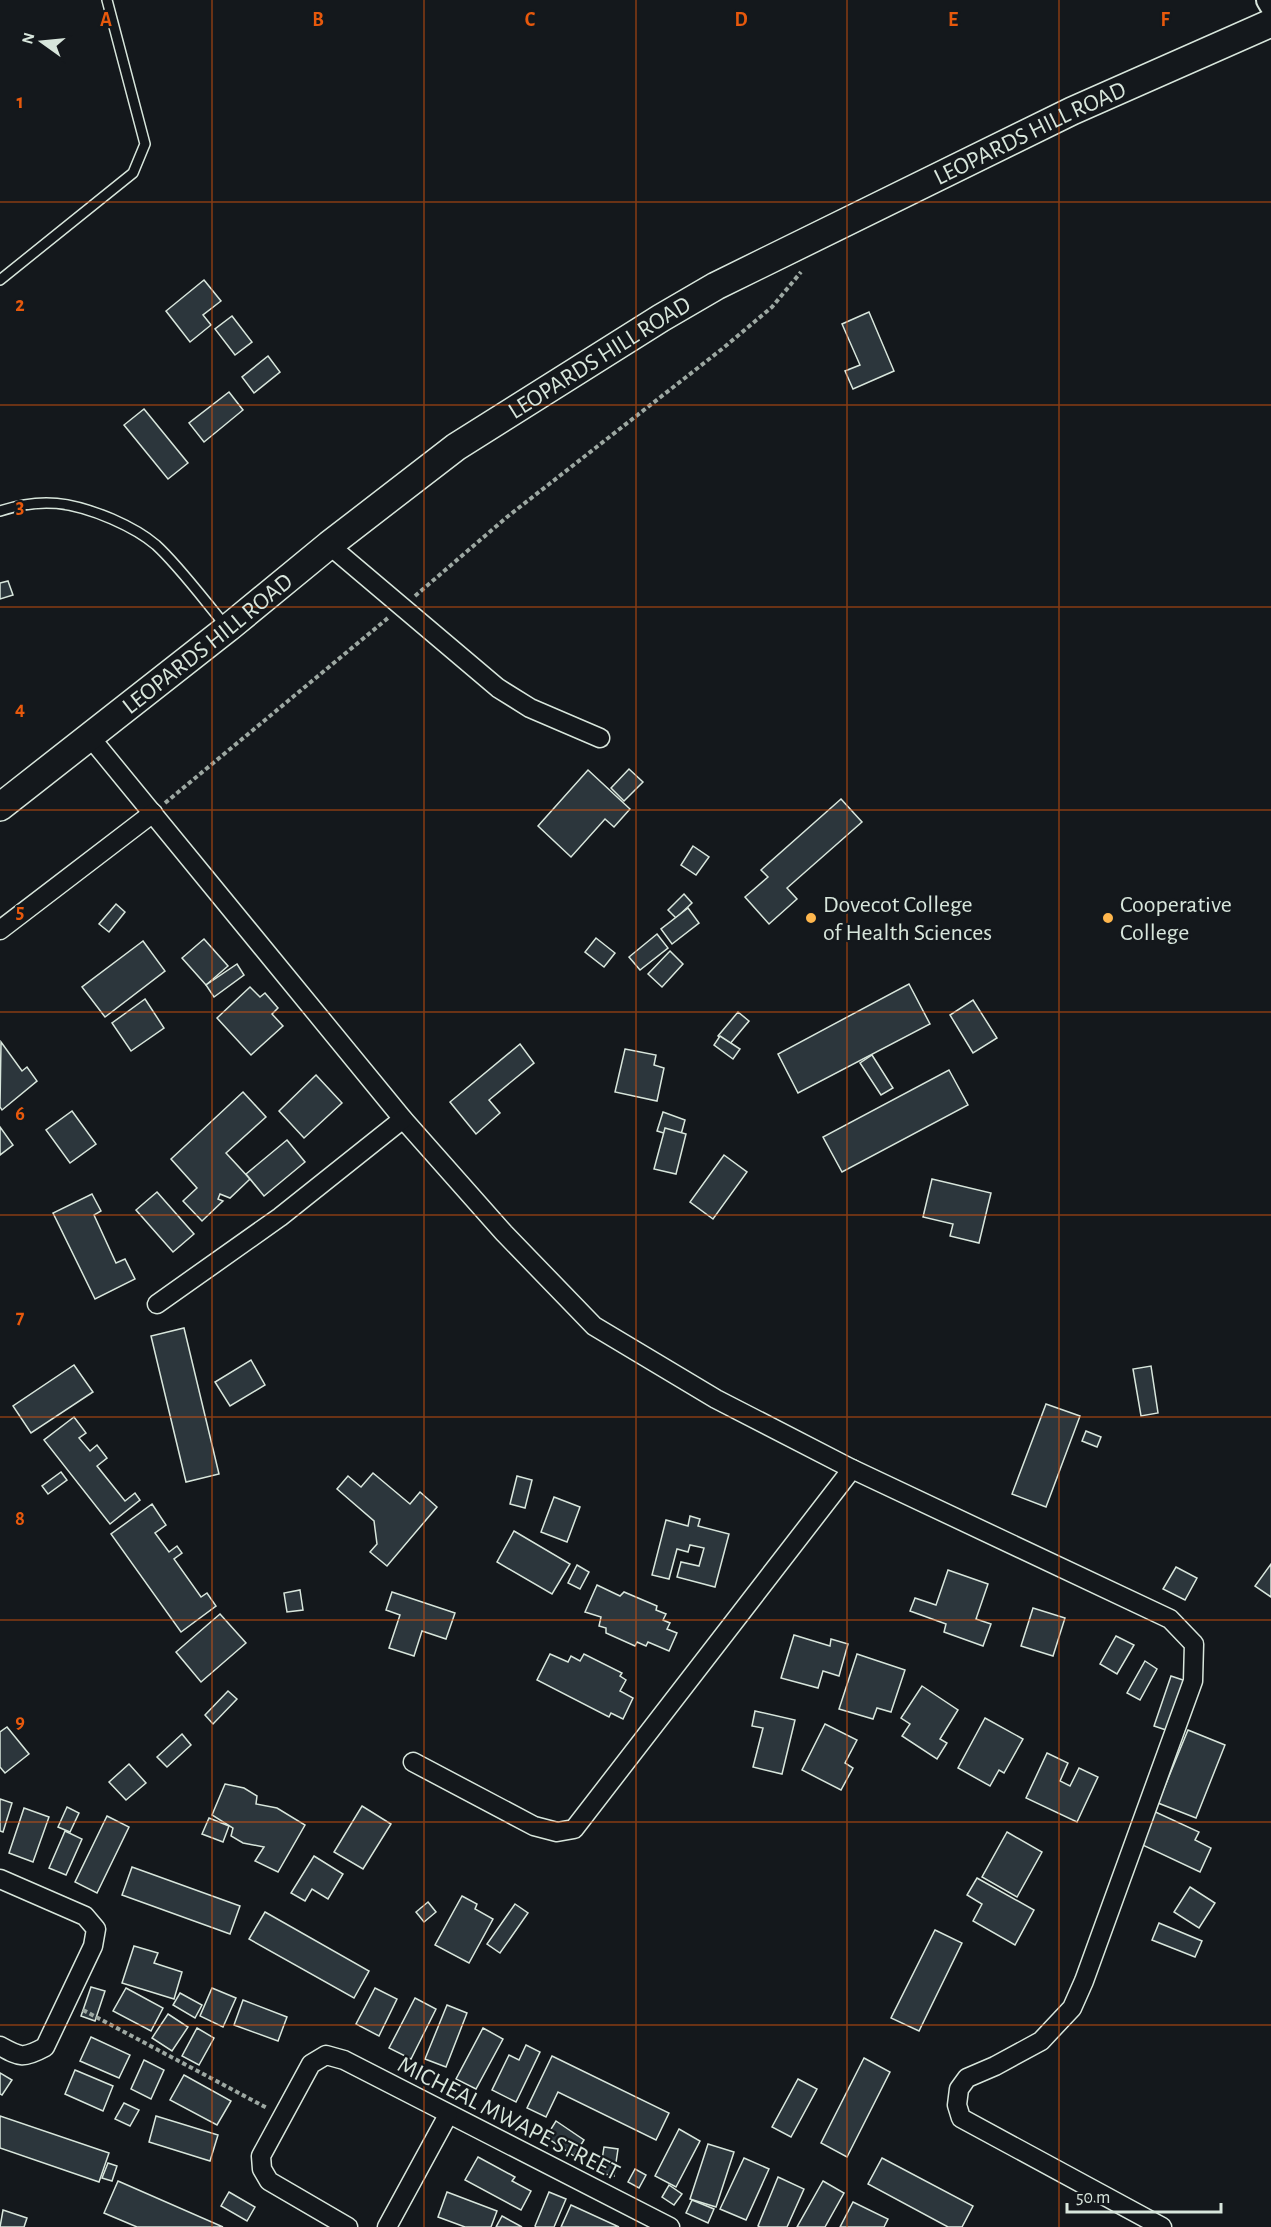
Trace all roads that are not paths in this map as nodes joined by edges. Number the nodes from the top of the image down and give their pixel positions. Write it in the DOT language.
graph roads {
  1 [pos="107,0"];
  2 [pos="1268,0"];
  3 [pos="1271,5"];
  4 [pos="1271,23"];
  5 [pos="0,280"];
  6 [pos="0,511"];
  7 [pos="329,545"];
  8 [pos="228,628"];
  9 [pos="90,737"];
  10 [pos="600,738"];
  11 [pos="0,807"];
  12 [pos="153,813"];
  13 [pos="0,930"];
  14 [pos="403,1119"];
  15 [pos="157,1304"];
  16 [pos="852,1470"];
  17 [pos="413,1762"];
  18 [pos="0,1879"];
  19 [pos="0,2046"];
  20 [pos="448,2115"];
  21 [pos="662,2225"];
  22 [pos="348,2227"];
  23 [pos="387,2227"];
  24 [pos="1162,2227"];
  1 -- 5 [label="lane"];
  2 -- 3 [label="street"];
  4 -- 7 [label="main road, LEOPARDS HILL ROAD"];
  6 -- 8 [label="lane"];
  7 -- 8 [label="main road, LEOPARDS HILL ROAD"];
  7 -- 10 [label="street"];
  8 -- 9 [label="main road, LEOPARDS HILL ROAD"];
  9 -- 11 [label="main road, LEOPARDS HILL ROAD"];
  9 -- 12 [label="street"];
  12 -- 13 [label="street"];
  12 -- 14 [label="street"];
  14 -- 15 [label="street"];
  14 -- 16 [label="street"];
  16 -- 17 [label="street"];
  16 -- 24 [label="street"];
  18 -- 19 [label="street"];
  20 -- 21 [label="street, MICHEAL MWAPE STREET"];
  20 -- 22 [label="street, MICHEAL MWAPE STREET"];
  20 -- 23 [label="street"];
}
